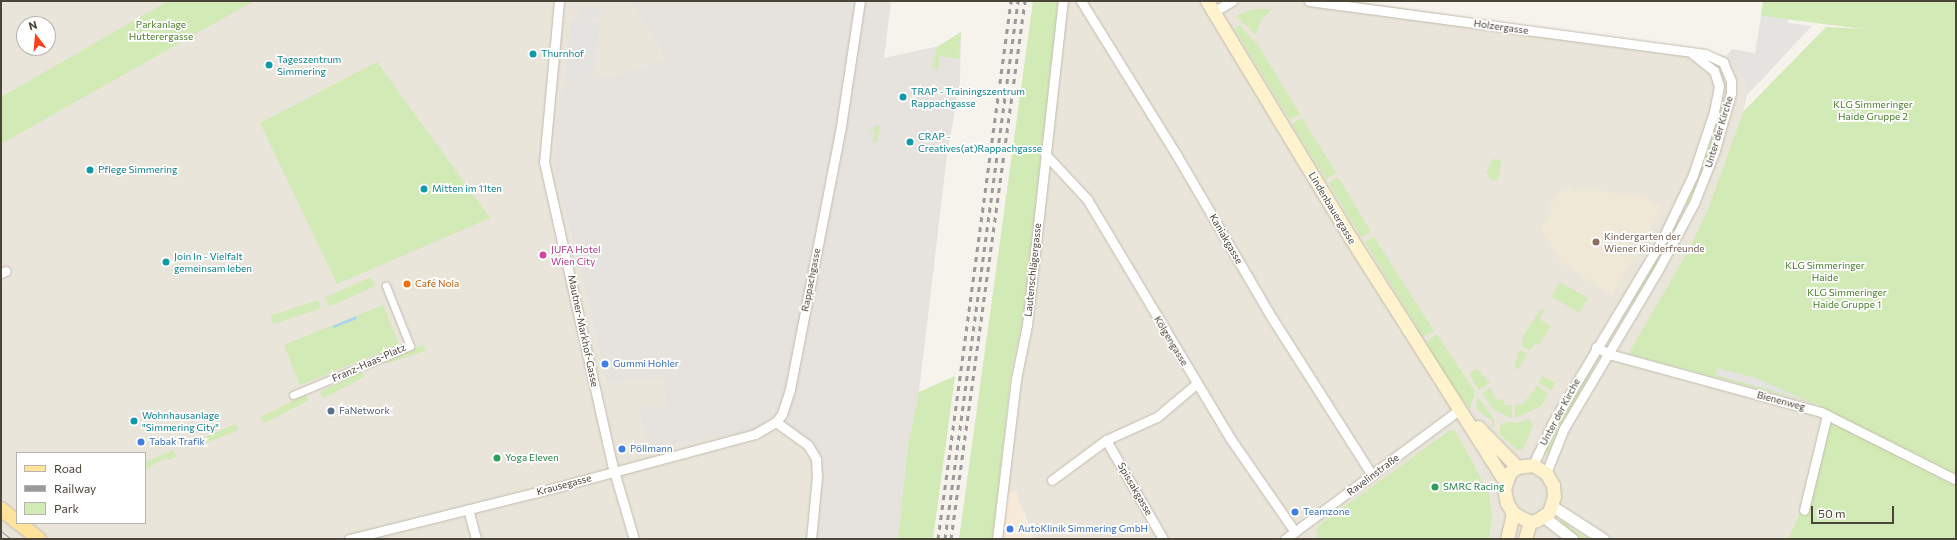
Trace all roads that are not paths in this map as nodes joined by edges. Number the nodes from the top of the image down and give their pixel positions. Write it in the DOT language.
graph roads {
  1 [pos="560,1"];
  2 [pos="860,1"];
  3 [pos="1063,1"];
  4 [pos="1081,1"];
  5 [pos="1232,1"];
  6 [pos="1309,1"];
  7 [pos="1210,6"];
  8 [pos="1692,53"];
  9 [pos="1731,80"];
  10 [pos="1719,86"];
  11 [pos="1045,154"];
  12 [pos="1693,175"];
  13 [pos="1703,180"];
  14 [pos="386,286"];
  15 [pos="1596,348"];
  16 [pos="1609,354"];
  17 [pos="1196,384"];
  18 [pos="293,396"];
  19 [pos="1461,410"];
  20 [pos="1827,415"];
  21 [pos="776,422"];
  22 [pos="1106,440"];
  23 [pos="1533,465"];
  24 [pos="1517,467"];
  25 [pos="614,471"];
  26 [pos="1546,473"];
  27 [pos="1372,475"];
  28 [pos="1052,480"];
  29 [pos="1956,480"];
  30 [pos="1505,481"];
  31 [pos="1552,506"];
  32 [pos="1,509"];
  33 [pos="468,509"];
  34 [pos="1804,510"];
  35 [pos="1513,514"];
  36 [pos="1544,517"];
  37 [pos="16,520"];
  38 [pos="1530,522"];
  39 [pos="20,524"];
  40 [pos="1295,532"];
  41 [pos="39,539"];
  42 [pos="349,539"];
  43 [pos="476,539"];
  44 [pos="634,539"];
  45 [pos="811,539"];
  46 [pos="997,539"];
  47 [pos="1163,539"];
  48 [pos="1285,539"];
  49 [pos="1507,539"];
  50 [pos="1525,539"];
  51 [pos="1572,539"];
  52 [pos="1603,539"];
  1 -- 25 [label="street, Mautner-Markhof-Gasse"];
  2 -- 21 [label="street, Rappachgasse"];
  3 -- 11 [label="street, Lautenschlägergasse"];
  4 -- 27 [label="street, Kaniakgasse"];
  5 -- 7 [label="street"];
  6 -- 8 [label="street, Holzergasse"];
  7 -- 19 [label="main road, Lindenbauergasse"];
  8 -- 9 [label="street, Unter der Kirche"];
  8 -- 10 [label="street, Unter der Kirche"];
  9 -- 10 [label="street"];
  9 -- 13 [label="street, Unter der Kirche"];
  10 -- 12 [label="street, Unter der Kirche"];
  11 -- 17 [label="street, Kölgengasse"];
  11 -- 46 [label="street, Lautenschlägergasse"];
  12 -- 13 [label="street"];
  12 -- 15 [label="street, Unter der Kirche"];
  13 -- 16 [label="street, Unter der Kirche"];
  14 -- 18 [label="street, Franz-Haas-Platz"];
  15 -- 16 [label="street, Bienenweg"];
  15 -- 23 [label="street, Unter der Kirche"];
  16 -- 20 [label="street, Bienenweg"];
  16 -- 26 [label="street, Unter der Kirche"];
  17 -- 22 [label="street"];
  17 -- 40 [label="street, Kölgengasse"];
  19 -- 24 [label="main road, Lindenbauergasse"];
  19 -- 27 [label="street, Ravelinstraße"];
  19 -- 30 [label="main road, Lindenbauergasse"];
  20 -- 29 [label="street, Bienenweg"];
  20 -- 34 [label="street"];
  21 -- 25 [label="street, Krausegasse"];
  21 -- 45 [label="street"];
  22 -- 28 [label="street"];
  22 -- 47 [label="street, Spissakgasse"];
  23 -- 24 [label="main road"];
  23 -- 26 [label="main road"];
  24 -- 30 [label="main road"];
  25 -- 33 [label="street, Krausegasse"];
  25 -- 44 [label="street, Mautner-Markhof-Gasse"];
  26 -- 31 [label="main road"];
  27 -- 40 [label="street, Ravelinstraße"];
  30 -- 35 [label="main road"];
  31 -- 36 [label="main road"];
  31 -- 52 [label="street"];
  32 -- 37 [label="main road"];
  33 -- 42 [label="street, Krausegasse"];
  33 -- 43 [label="street"];
  35 -- 38 [label="main road"];
  35 -- 49 [label="main road"];
  36 -- 38 [label="main road"];
  36 -- 51 [label="street"];
  38 -- 50 [label="main road"];
  39 -- 41 [label="main road"];
  40 -- 48 [label="street, Ravelinstraße"];
}
